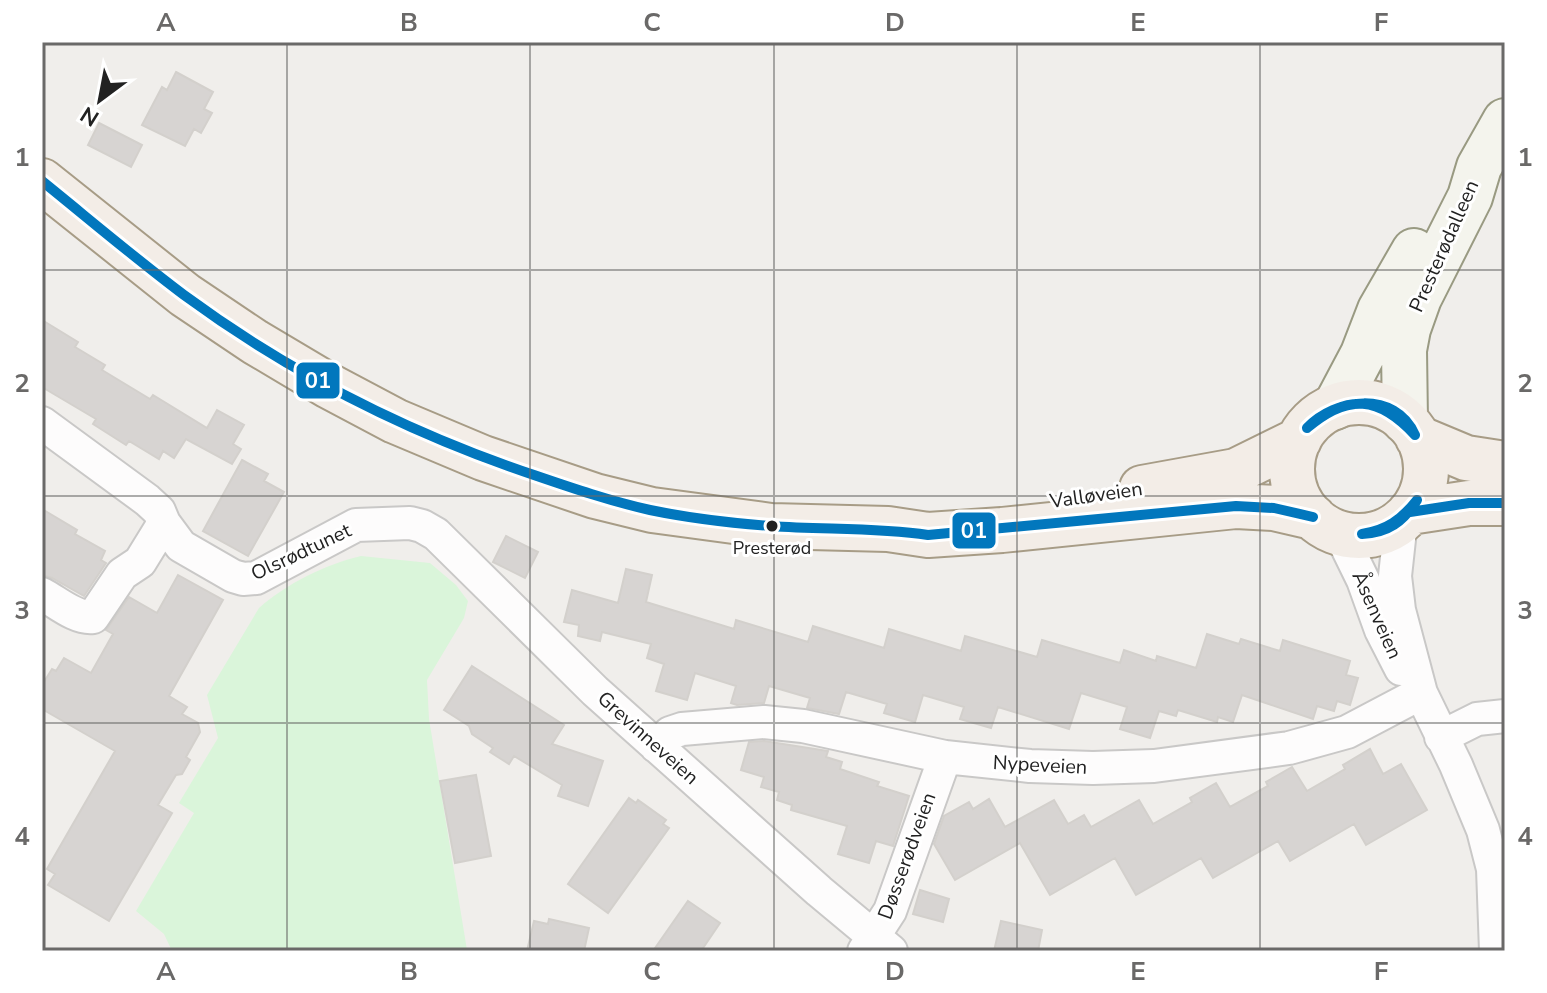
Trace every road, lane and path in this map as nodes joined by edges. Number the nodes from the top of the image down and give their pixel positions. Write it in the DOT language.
graph roads {
  1 [pos="1495,149"];
  2 [pos="42,181"];
  3 [pos="1335,407"];
  4 [pos="42,423"];
  5 [pos="1411,429"];
  6 [pos="1299,440"];
  7 [pos="1505,464"];
  8 [pos="1505,503"];
  9 [pos="1406,517"];
  10 [pos="164,523"];
  11 [pos="410,523"];
  12 [pos="1326,525"];
  13 [pos="888,529"];
  14 [pos="42,594"];
  15 [pos="1421,693"];
  16 [pos="1505,716"];
  17 [pos="1441,737"];
  18 [pos="656,746"];
  19 [pos="945,757"];
  20 [pos="877,946"];
  21 [pos="1496,951"];
  1 -- 3 [label="main road, Presterødalleen"];
  1 -- 5 [label="main road, Presterødalleen"];
  2 -- 13 [label="main road, Valløveien"];
  3 -- 5 [label="main road"];
  3 -- 6 [label="main road"];
  4 -- 10 [label="street, Olsrødtunet"];
  5 -- 7 [label="main road"];
  5 -- 9 [label="main road"];
  6 -- 12 [label="main road"];
  6 -- 13 [label="main road, Valløveien"];
  8 -- 9 [label="main road"];
  9 -- 12 [label="main road"];
  9 -- 15 [label="street, Åsenveien"];
  10 -- 11 [label="street, Olsrødtunet"];
  10 -- 14 [label="street"];
  11 -- 18 [label="street, Grevinneveien"];
  12 -- 13 [label="main road, Valløveien"];
  12 -- 15 [label="street, Åsenveien"];
  15 -- 17 [label="street, Åsenveien"];
  15 -- 19 [label="street, Nypeveien"];
  16 -- 17 [label="street"];
  17 -- 21 [label="street, Åsenveien"];
  18 -- 19 [label="street, Nypeveien"];
  18 -- 20 [label="street, Grevinneveien"];
  19 -- 20 [label="street, Døsserødveien"];
}
